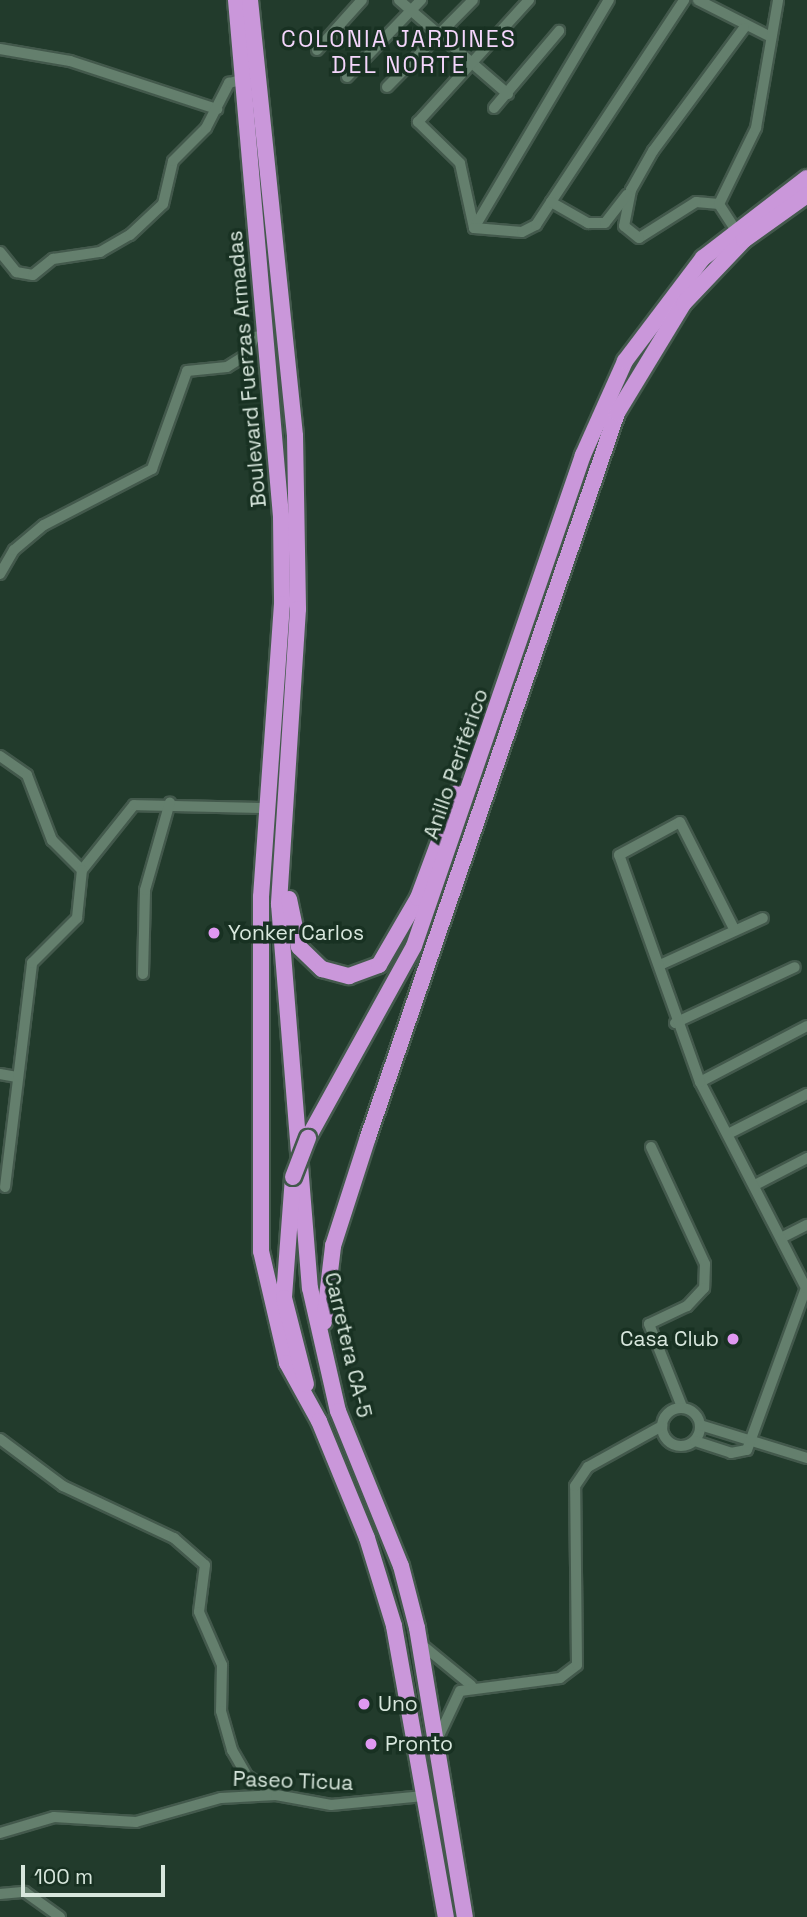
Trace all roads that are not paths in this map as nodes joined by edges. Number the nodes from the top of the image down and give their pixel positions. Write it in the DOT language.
graph roads {
  1 [pos="236,0"];
  2 [pos="250,0"];
  3 [pos="362,0"];
  4 [pos="399,0"];
  5 [pos="421,0"];
  6 [pos="473,0"];
  7 [pos="529,0"];
  8 [pos="608,0"];
  9 [pos="684,0"];
  10 [pos="698,0"];
  11 [pos="778,0"];
  12 [pos="411,11"];
  13 [pos="744,28"];
  14 [pos="559,31"];
  15 [pos="771,37"];
  16 [pos="440,38"];
  17 [pos="0,48"];
  18 [pos="317,50"];
  19 [pos="472,66"];
  20 [pos="347,77"];
  21 [pos="241,80"];
  22 [pos="387,87"];
  23 [pos="508,94"];
  24 [pos="494,108"];
  25 [pos="217,109"];
  26 [pos="807,178"];
  27 [pos="631,190"];
  28 [pos="807,195"];
  29 [pos="551,202"];
  30 [pos="719,204"];
  31 [pos="474,228"];
  32 [pos="735,229"];
  33 [pos="0,252"];
  34 [pos="267,335"];
  35 [pos="0,574"];
  36 [pos="530,613"];
  37 [pos="289,725"];
  38 [pos="0,756"];
  39 [pos="170,802"];
  40 [pos="267,808"];
  41 [pos="82,870"];
  42 [pos="763,918"];
  43 [pos="734,929"];
  44 [pos="660,965"];
  45 [pos="795,967"];
  46 [pos="143,974"];
  47 [pos="675,1023"];
  48 [pos="807,1026"];
  49 [pos="0,1074"];
  50 [pos="17,1077"];
  51 [pos="700,1082"];
  52 [pos="807,1094"];
  53 [pos="728,1134"];
  54 [pos="5,1137"];
  55 [pos="651,1147"];
  56 [pos="807,1158"];
  57 [pos="755,1185"];
  58 [pos="5,1187"];
  59 [pos="807,1225"];
  60 [pos="783,1237"];
  61 [pos="807,1287"];
  62 [pos="323,1342"];
  63 [pos="682,1408"];
  64 [pos="319,1421"];
  65 [pos="701,1425"];
  66 [pos="662,1426"];
  67 [pos="752,1437"];
  68 [pos="0,1439"];
  69 [pos="695,1441"];
  70 [pos="807,1458"];
  71 [pos="421,1644"];
  72 [pos="471,1685"];
  73 [pos="436,1741"];
  74 [pos="276,1795"];
  75 [pos="424,1796"];
  76 [pos="1,1830"];
  77 [pos="0,1894"];
  78 [pos="60,1917"];
  79 [pos="446,1917"];
  80 [pos="465,1917"];
  1 -- 21 [label="highway, Boulevard Fuerzas Armadas"];
  2 -- 37 [label="highway, Boulevard Fuerzas Armadas"];
  3 -- 18 [label="street"];
  4 -- 12 [label="street"];
  5 -- 12 [label="street"];
  6 -- 16 [label="street"];
  7 -- 19 [label="street"];
  8 -- 31 [label="street"];
  9 -- 29 [label="street"];
  10 -- 13 [label="street"];
  11 -- 15 [label="street"];
  12 -- 16 [label="street"];
  12 -- 20 [label="street"];
  13 -- 15 [label="street"];
  13 -- 27 [label="street"];
  14 -- 23 [label="street"];
  15 -- 30 [label="street"];
  16 -- 19 [label="street"];
  16 -- 22 [label="street"];
  17 -- 25 [label="street"];
  19 -- 23 [label="street"];
  19 -- 31 [label="street"];
  21 -- 25 [label="street"];
  21 -- 34 [label="highway, Boulevard Fuerzas Armadas"];
  23 -- 24 [label="street"];
  25 -- 33 [label="street"];
  26 -- 32 [label="highway, Anillo Periférico"];
  27 -- 29 [label="street"];
  27 -- 30 [label="street"];
  28 -- 62 [label="highway, Anillo Periférico"];
  29 -- 31 [label="street"];
  30 -- 32 [label="street"];
  32 -- 36 [label="highway, Anillo Periférico"];
  34 -- 35 [label="street"];
  34 -- 40 [label="highway, Boulevard Fuerzas Armadas"];
  36 -- 37 [label="highway"];
  36 -- 64 [label="highway, Anillo Periférico, bridge"];
  37 -- 62 [label="highway, Carretera CA-5"];
  38 -- 41 [label="street"];
  39 -- 40 [label="street"];
  39 -- 41 [label="street"];
  39 -- 46 [label="street"];
  40 -- 64 [label="highway"];
  41 -- 50 [label="street"];
  42 -- 43 [label="street"];
  43 -- 44 [label="street"];
  43 -- 44 [label="street"];
  44 -- 47 [label="street"];
  45 -- 47 [label="street"];
  47 -- 51 [label="street"];
  48 -- 51 [label="street"];
  49 -- 50 [label="street"];
  50 -- 54 [label="street"];
  51 -- 53 [label="street"];
  52 -- 53 [label="street"];
  53 -- 57 [label="street"];
  54 -- 58 [label="street"];
  55 -- 63 [label="street"];
  56 -- 57 [label="street"];
  57 -- 60 [label="street"];
  59 -- 60 [label="street"];
  60 -- 61 [label="street"];
  61 -- 67 [label="street"];
  62 -- 71 [label="highway, Carretera CA-5"];
  63 -- 65 [label="street"];
  63 -- 66 [label="street"];
  64 -- 75 [label="highway"];
  65 -- 67 [label="street"];
  65 -- 69 [label="street"];
  66 -- 69 [label="street"];
  66 -- 72 [label="street"];
  67 -- 69 [label="street"];
  67 -- 70 [label="street"];
  68 -- 74 [label="street"];
  71 -- 72 [label="street"];
  71 -- 73 [label="highway, Carretera CA-5"];
  72 -- 73 [label="street"];
  73 -- 80 [label="highway, Carretera CA-5"];
  74 -- 75 [label="street, Paseo Ticua"];
  74 -- 76 [label="street, Paseo Ticua"];
  75 -- 79 [label="highway"];
  77 -- 78 [label="street"];
}
